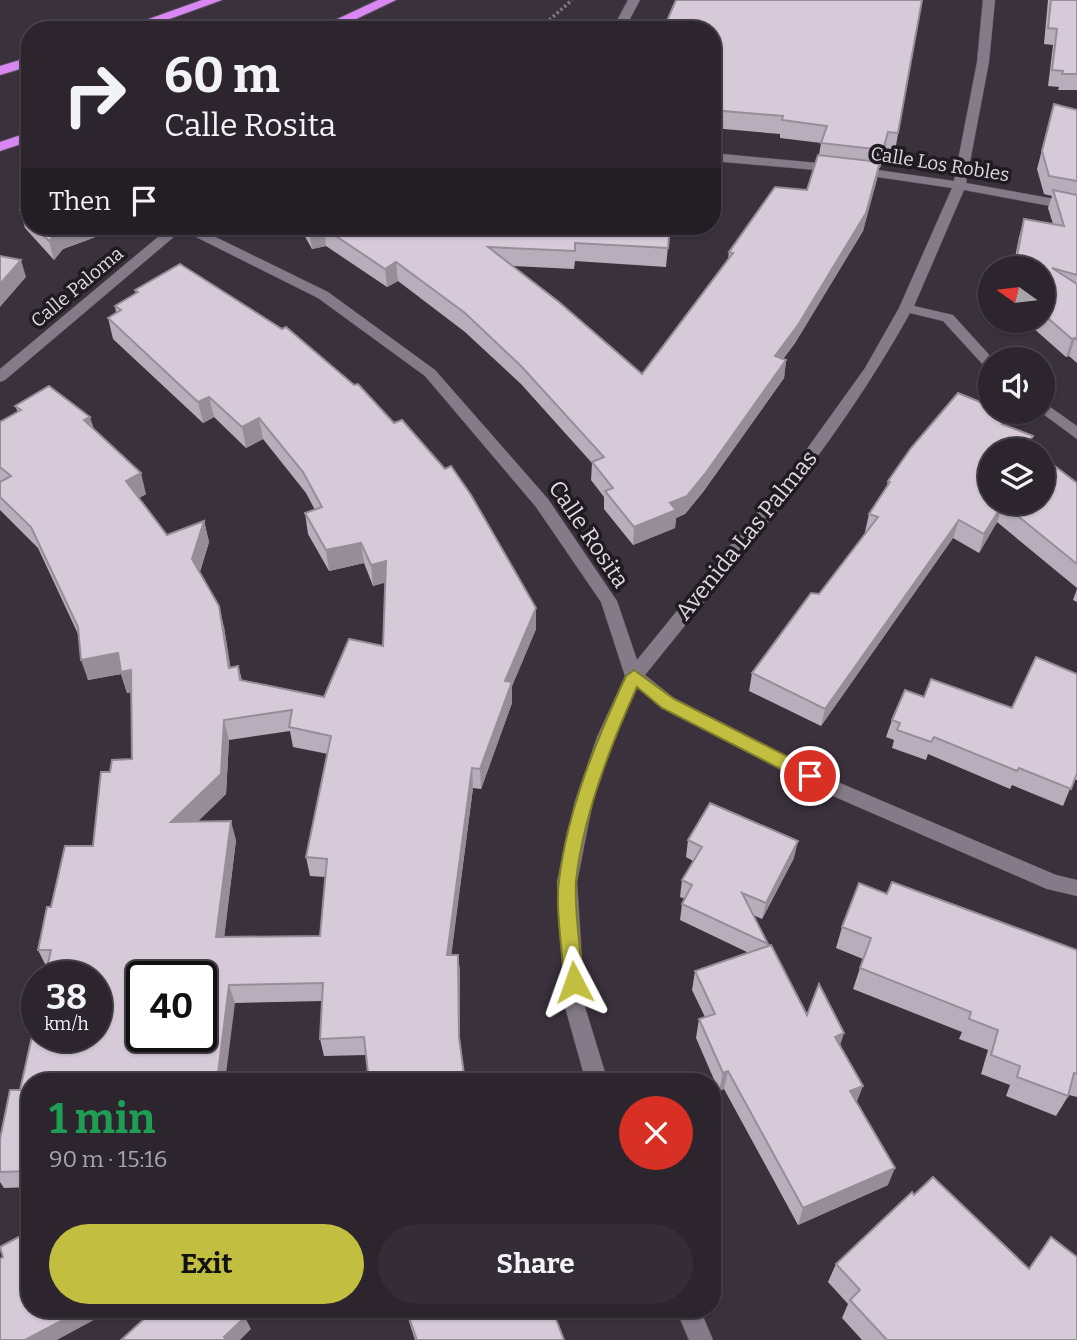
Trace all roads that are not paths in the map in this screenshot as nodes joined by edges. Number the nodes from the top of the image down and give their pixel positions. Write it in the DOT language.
graph roads {
  1 [pos="215,0"];
  2 [pos="389,0"];
  3 [pos="634,0"];
  4 [pos="989,0"];
  5 [pos="152,21"];
  6 [pos="341,21"];
  7 [pos="623,21"];
  8 [pos="21,64"];
  9 [pos="0,71"];
  10 [pos="21,139"];
  11 [pos="0,147"];
  12 [pos="721,157"];
  13 [pos="959,186"];
  14 [pos="1077,207"];
  15 [pos="170,235"];
  16 [pos="200,235"];
  17 [pos="906,308"];
  18 [pos="978,351"];
  19 [pos="0,377"];
  20 [pos="1055,417"];
  21 [pos="1077,434"];
  22 [pos="634,676"];
  23 [pos="1077,888"];
  24 [pos="594,1073"];
  25 [pos="692,1318"];
  26 [pos="701,1340"];
  1 -- 5 [label="highway"];
  2 -- 6 [label="highway"];
  3 -- 7 [label="street"];
  4 -- 13 [label="street, Avenida Las Palmas"];
  8 -- 9 [label="highway"];
  10 -- 11 [label="highway"];
  12 -- 13 [label="street, Calle Los Robles"];
  13 -- 14 [label="street, Calle Los Robles"];
  13 -- 17 [label="street, Avenida Las Palmas"];
  15 -- 19 [label="street, Calle Paloma"];
  16 -- 22 [label="street, Calle Rosita"];
  17 -- 18 [label="street"];
  17 -- 22 [label="street, Avenida Las Palmas"];
  20 -- 21 [label="street"];
  22 -- 23 [label="street"];
  22 -- 24 [label="street, Avenida Las Palmas"];
  25 -- 26 [label="street"];
}
